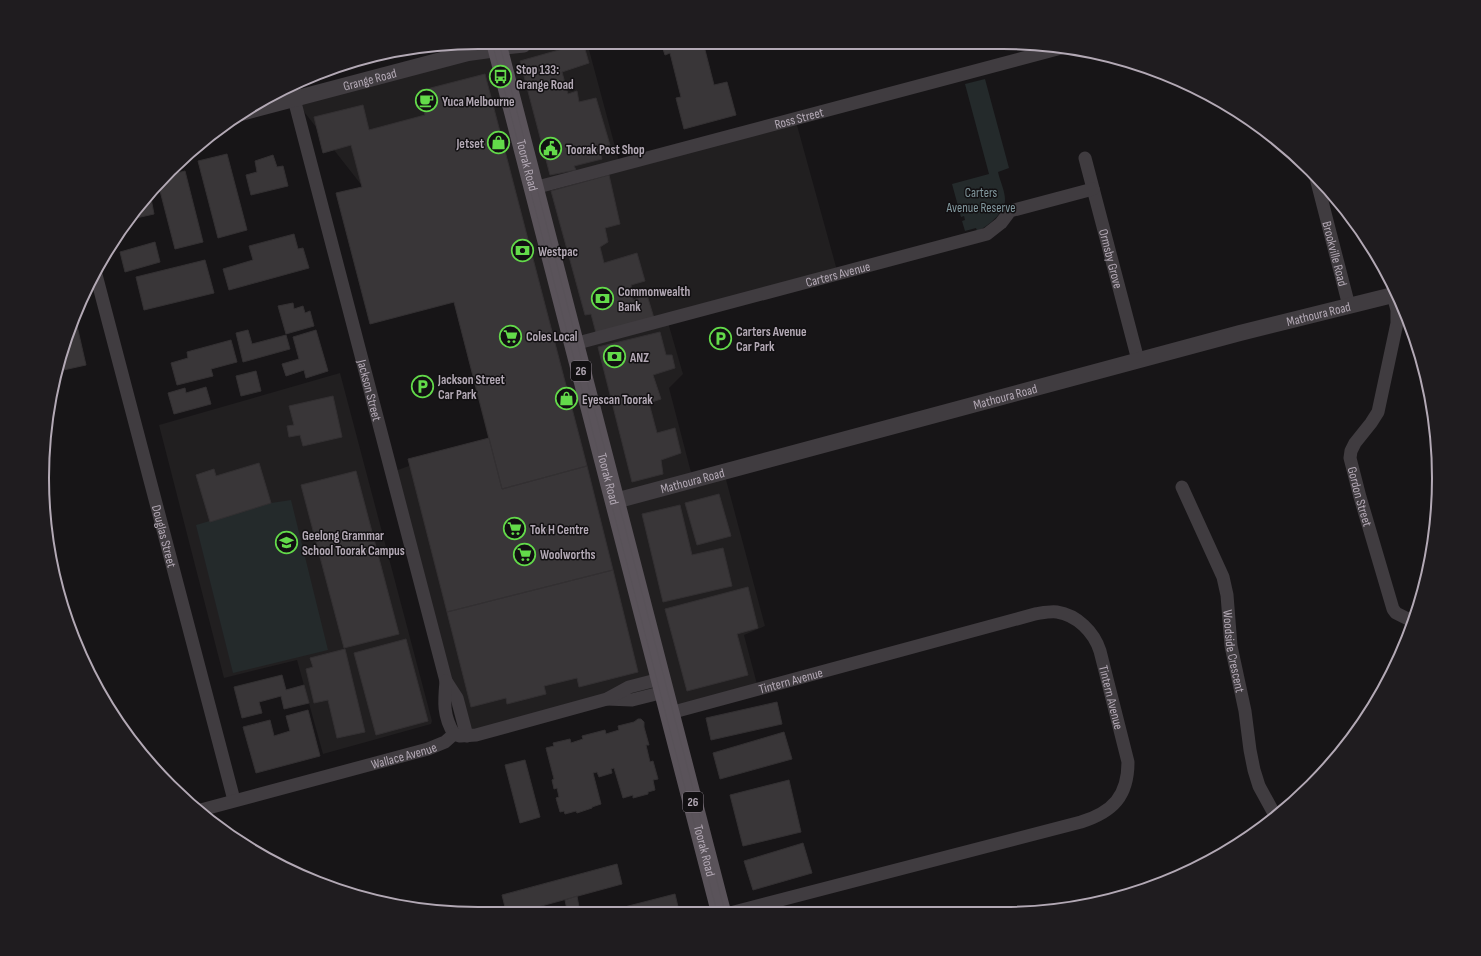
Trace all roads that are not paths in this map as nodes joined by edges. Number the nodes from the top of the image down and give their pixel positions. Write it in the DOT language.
graph roads {
  1 [pos="487,49"];
  2 [pos="498,49"];
  3 [pos="1047,52"];
  4 [pos="294,99"];
  5 [pos="261,107"];
  6 [pos="1085,158"];
  7 [pos="1318,187"];
  8 [pos="534,188"];
  9 [pos="1093,189"];
  10 [pos="97,280"];
  11 [pos="1391,295"];
  12 [pos="1349,306"];
  13 [pos="1397,309"];
  14 [pos="574,344"];
  15 [pos="1138,360"];
  16 [pos="1182,487"];
  17 [pos="614,501"];
  18 [pos="1408,619"];
  19 [pos="662,686"];
  20 [pos="670,713"];
  21 [pos="461,735"];
  22 [pos="234,800"];
  23 [pos="204,808"];
  24 [pos="1273,811"];
  25 [pos="720,907"];
  26 [pos="753,907"];
  1 -- 4 [label="street, Grange Road"];
  2 -- 8 [label="main road, Toorak Road / 26"];
  3 -- 8 [label="street, Ross Street"];
  4 -- 5 [label="street, Grange Road"];
  4 -- 21 [label="street, Jackson Street"];
  6 -- 9 [label="street, Ormsby Grove"];
  7 -- 12 [label="street, Brookville Road"];
  8 -- 14 [label="main road, Toorak Road / 26"];
  9 -- 14 [label="street, Carters Avenue"];
  9 -- 15 [label="street, Ormsby Grove"];
  10 -- 22 [label="street, Douglas Street"];
  11 -- 12 [label="street, Mathoura Road"];
  12 -- 15 [label="street, Mathoura Road"];
  13 -- 18 [label="street, Gordon Street"];
  14 -- 17 [label="main road, Toorak Road / 26"];
  15 -- 17 [label="street, Mathoura Road"];
  16 -- 24 [label="street, Woodside Crescent"];
  17 -- 19 [label="main road, Toorak Road / 26"];
  19 -- 20 [label="main road, Toorak Road / 26"];
  19 -- 21 [label="street, Wallace Avenue"];
  20 -- 25 [label="main road, Toorak Road / 26"];
  20 -- 26 [label="street, Tintern Avenue"];
  21 -- 22 [label="street, Wallace Avenue"];
  22 -- 23 [label="street, Wallace Avenue"];
}
